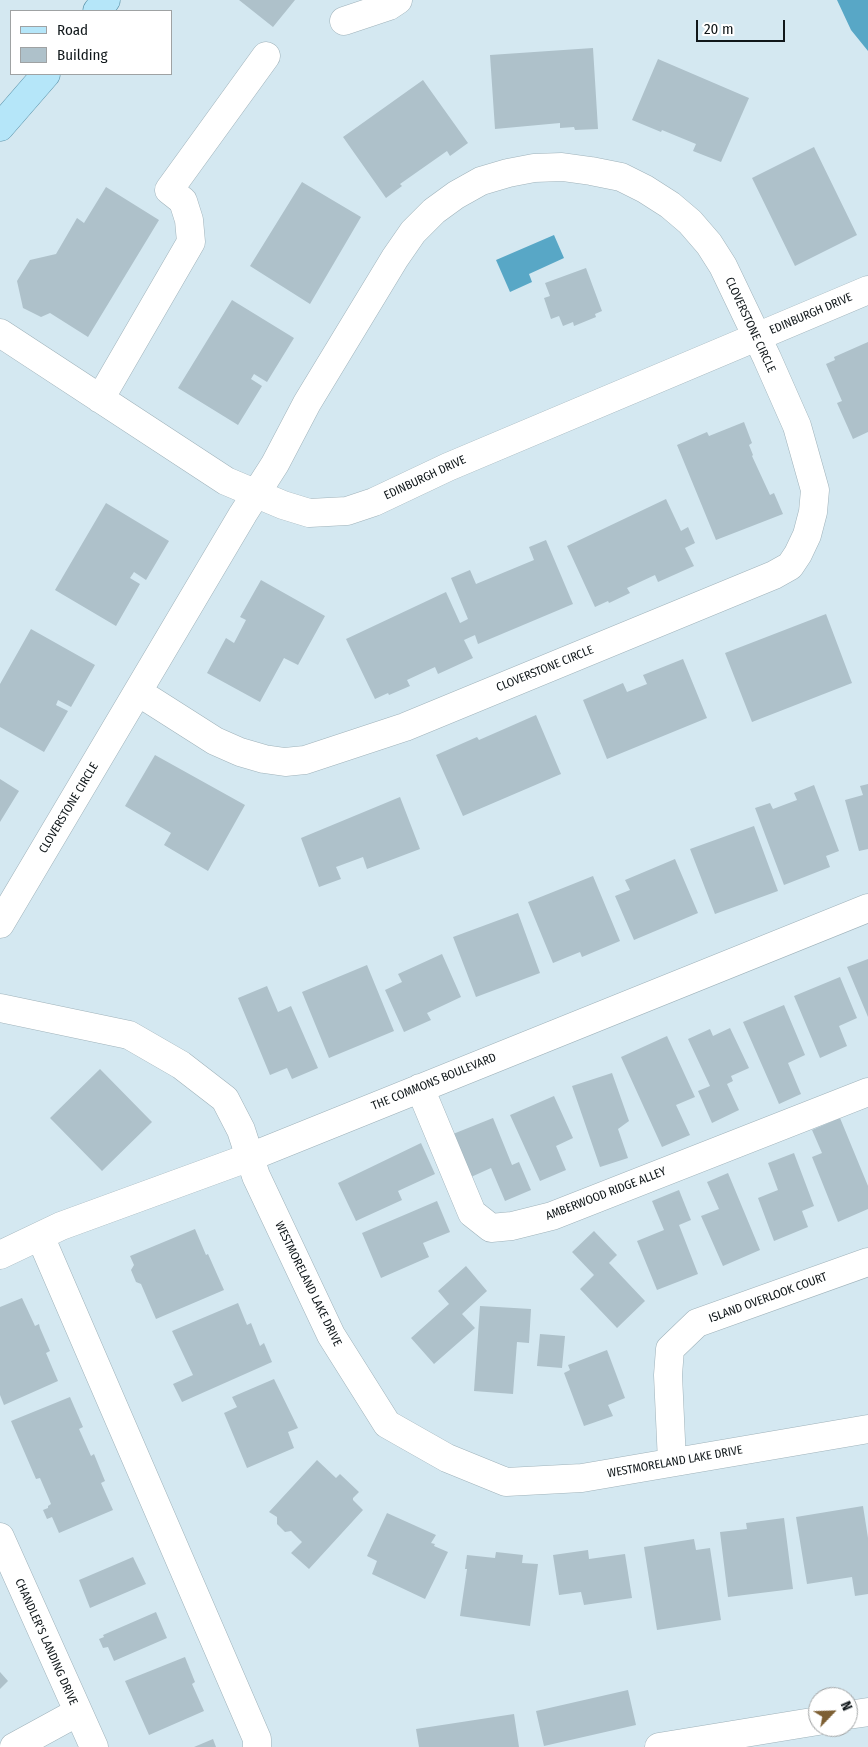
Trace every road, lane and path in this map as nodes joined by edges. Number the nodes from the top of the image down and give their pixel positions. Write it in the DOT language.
graph roads {
  1 [pos="106,0"];
  2 [pos="398,0"];
  3 [pos="97,10"];
  4 [pos="344,21"];
  5 [pos="266,56"];
  6 [pos="45,75"];
  7 [pos="0,127"];
  8 [pos="868,290"];
  9 [pos="0,333"];
  10 [pos="757,337"];
  11 [pos="100,399"];
  12 [pos="256,493"];
  13 [pos="138,692"];
  14 [pos="868,908"];
  15 [pos="0,924"];
  16 [pos="0,1008"];
  17 [pos="420,1088"];
  18 [pos="868,1092"];
  19 [pos="250,1157"];
  20 [pos="40,1236"];
  21 [pos="0,1255"];
  22 [pos="868,1262"];
  23 [pos="868,1429"];
  24 [pos="672,1462"];
  25 [pos="0,1538"];
  26 [pos="78,1712"];
  27 [pos="808,1722"];
  28 [pos="14,1747"];
  29 [pos="94,1747"];
  30 [pos="257,1747"];
  31 [pos="659,1747"];
  1 -- 3 [label="main road"];
  2 -- 4 [label="street"];
  5 -- 11 [label="street"];
  6 -- 7 [label="main road"];
  8 -- 10 [label="street, EDINBURGH DRIVE"];
  9 -- 11 [label="street, EDINBURGH DRIVE"];
  10 -- 12 [label="street, EDINBURGH DRIVE"];
  10 -- 12 [label="street, CLOVERSTONE CIRCLE"];
  10 -- 13 [label="street, CLOVERSTONE CIRCLE"];
  11 -- 12 [label="street, EDINBURGH DRIVE"];
  12 -- 13 [label="street, CLOVERSTONE CIRCLE"];
  13 -- 15 [label="street, CLOVERSTONE CIRCLE"];
  14 -- 17 [label="street, THE COMMONS BOULEVARD"];
  16 -- 19 [label="street, WESTMORELAND LAKE DRIVE"];
  17 -- 18 [label="street, AMBERWOOD RIDGE ALLEY"];
  17 -- 19 [label="street, THE COMMONS BOULEVARD"];
  19 -- 20 [label="street, THE COMMONS BOULEVARD"];
  19 -- 24 [label="street, WESTMORELAND LAKE DRIVE"];
  20 -- 21 [label="street, THE COMMONS BOULEVARD"];
  20 -- 30 [label="street"];
  22 -- 24 [label="street, ISLAND OVERLOOK COURT"];
  23 -- 24 [label="street, WESTMORELAND LAKE DRIVE"];
  25 -- 26 [label="street, CHANDLER'S LANDING DRIVE"];
  26 -- 28 [label="street"];
  26 -- 29 [label="street, CHANDLER'S LANDING DRIVE"];
  27 -- 31 [label="street"];
}
